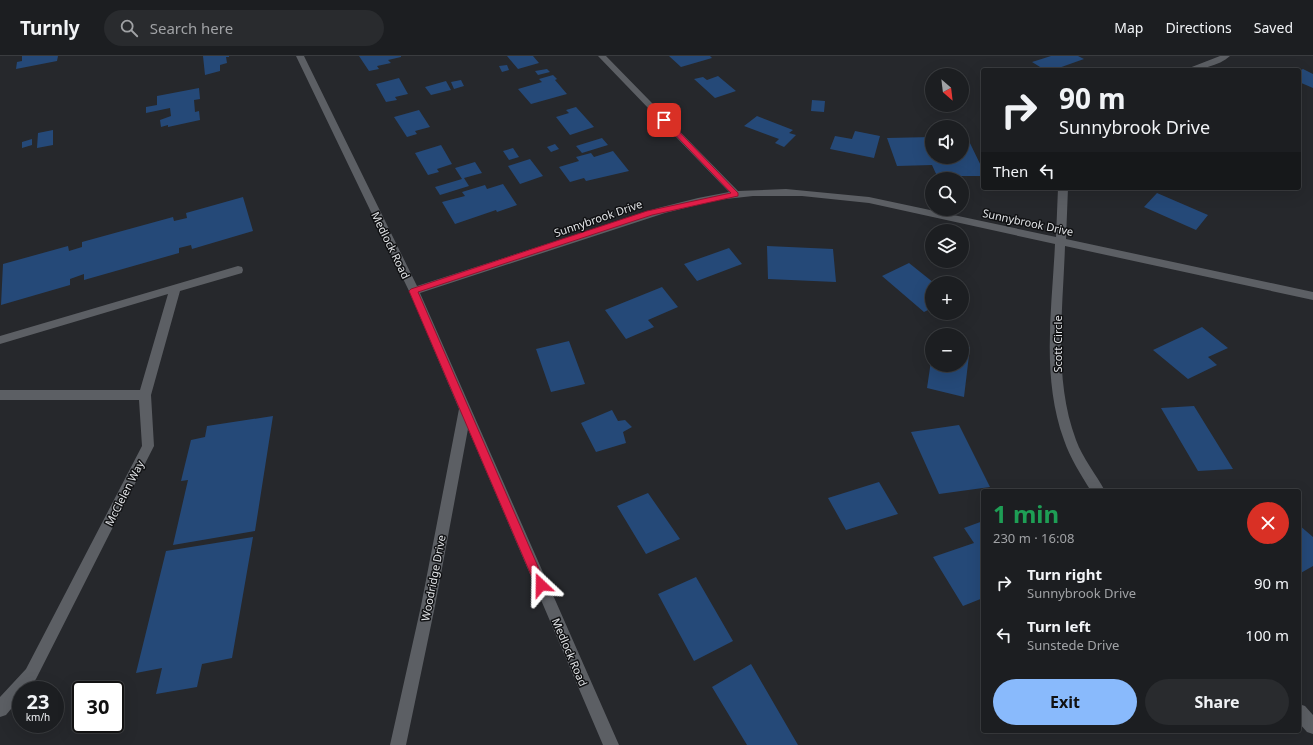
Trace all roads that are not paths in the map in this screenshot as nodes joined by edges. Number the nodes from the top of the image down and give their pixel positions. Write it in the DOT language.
graph roads {
  1 [pos="300,56"];
  2 [pos="602,56"];
  3 [pos="1226,56"];
  4 [pos="1194,68"];
  5 [pos="1063,190"];
  6 [pos="736,194"];
  7 [pos="1061,242"];
  8 [pos="238,270"];
  9 [pos="176,289"];
  10 [pos="414,291"];
  11 [pos="1313,296"];
  12 [pos="0,340"];
  13 [pos="0,395"];
  14 [pos="145,395"];
  15 [pos="465,410"];
  16 [pos="1097,489"];
  17 [pos="0,709"];
  18 [pos="1301,714"];
  19 [pos="1313,726"];
  20 [pos="398,745"];
  21 [pos="611,745"];
  1 -- 10 [label="street, Medlock Road"];
  2 -- 6 [label="street"];
  3 -- 4 [label="street"];
  5 -- 7 [label="street, Scott Circle"];
  6 -- 7 [label="street, Sunnybrook Drive"];
  6 -- 10 [label="street, Sunnybrook Drive"];
  7 -- 11 [label="street, Sunnybrook Drive"];
  7 -- 16 [label="street, Scott Circle"];
  8 -- 9 [label="street"];
  9 -- 12 [label="street"];
  9 -- 14 [label="street, McClelen Way"];
  10 -- 15 [label="street, Medlock Road"];
  13 -- 14 [label="street"];
  14 -- 17 [label="street, McClelen Way"];
  15 -- 20 [label="street, Woodridge Drive"];
  15 -- 21 [label="street, Medlock Road"];
  18 -- 19 [label="street"];
}
